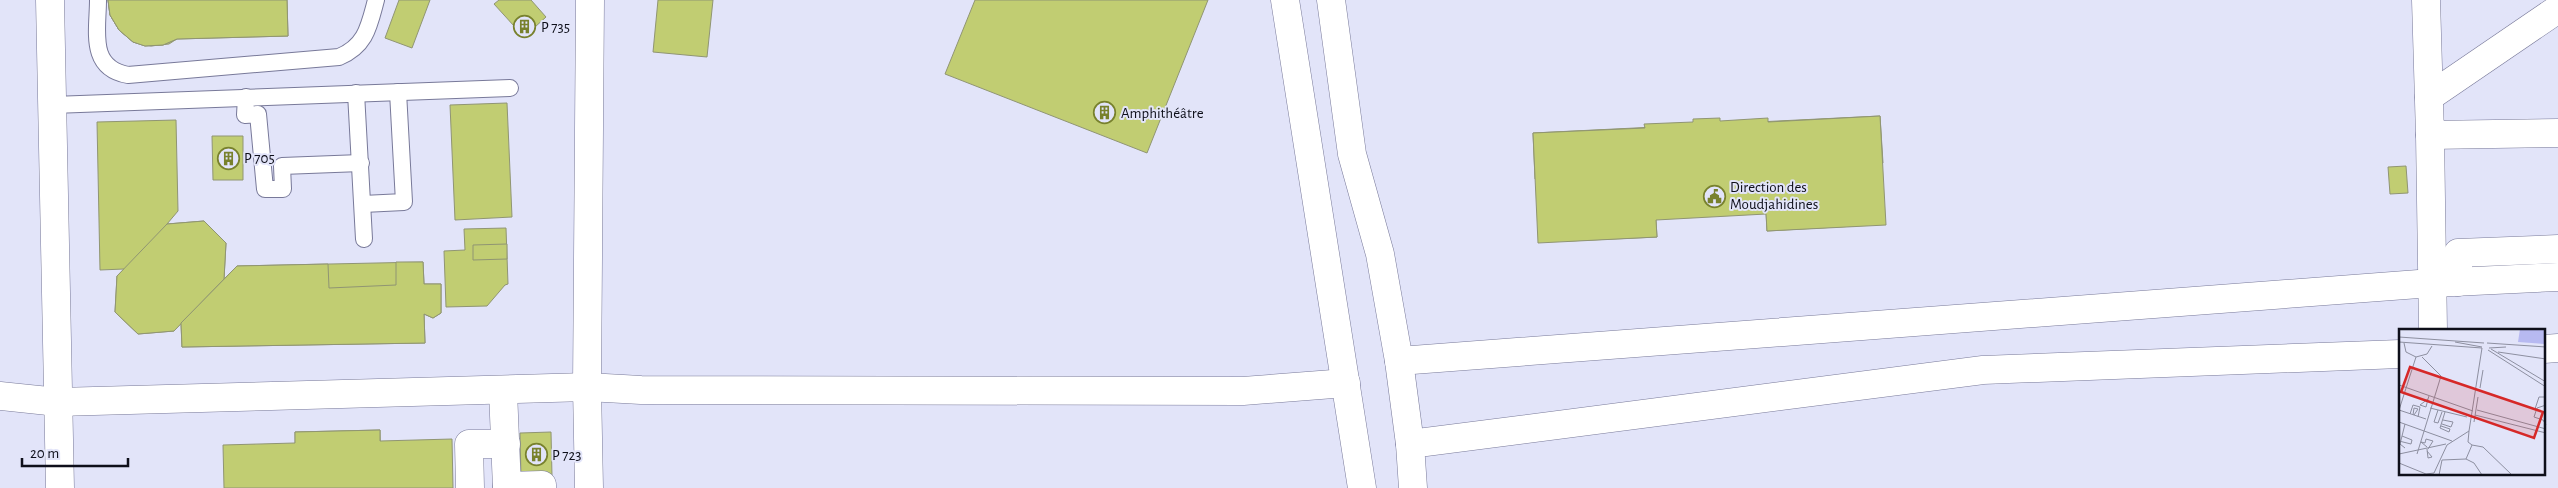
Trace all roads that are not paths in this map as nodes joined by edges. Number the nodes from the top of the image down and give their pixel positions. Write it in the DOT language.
graph roads {
  1 [pos="50,0"];
  2 [pos="98,0"];
  3 [pos="376,0"];
  4 [pos="590,0"];
  5 [pos="1285,0"];
  6 [pos="1331,0"];
  7 [pos="2426,0"];
  8 [pos="2558,9"];
  9 [pos="510,88"];
  10 [pos="398,92"];
  11 [pos="356,93"];
  12 [pos="246,98"];
  13 [pos="2429,98"];
  14 [pos="53,105"];
  15 [pos="2558,134"];
  16 [pos="2430,135"];
  17 [pos="361,163"];
  18 [pos="363,204"];
  19 [pos="364,239"];
  20 [pos="2558,249"];
  21 [pos="2558,277"];
  22 [pos="2445,283"];
  23 [pos="2433,329"];
  24 [pos="2399,354"];
  25 [pos="1399,361"];
  26 [pos="1346,383"];
  27 [pos="587,387"];
  28 [pos="504,391"];
  29 [pos="0,396"];
  30 [pos="58,402"];
  31 [pos="506,444"];
  32 [pos="1410,444"];
  33 [pos="507,487"];
  34 [pos="60,488"];
  35 [pos="470,488"];
  36 [pos="542,488"];
  37 [pos="589,488"];
  38 [pos="1362,488"];
  39 [pos="1413,488"];
  1 -- 14 [label="street"];
  2 -- 3 [label="lane"];
  4 -- 27 [label="street"];
  5 -- 26 [label="street"];
  6 -- 25 [label="street"];
  7 -- 13 [label="street"];
  8 -- 13 [label="street"];
  9 -- 10 [label="lane"];
  10 -- 11 [label="lane"];
  10 -- 18 [label="lane"];
  11 -- 12 [label="lane"];
  11 -- 17 [label="lane"];
  12 -- 14 [label="lane"];
  12 -- 17 [label="lane"];
  13 -- 16 [label="street"];
  14 -- 30 [label="street"];
  15 -- 16 [label="street"];
  16 -- 22 [label="street"];
  17 -- 18 [label="lane"];
  18 -- 19 [label="lane"];
  20 -- 22 [label="street"];
  21 -- 22 [label="street"];
  22 -- 23 [label="street"];
  22 -- 25 [label="street"];
  24 -- 32 [label="street"];
  25 -- 32 [label="street"];
  26 -- 27 [label="street"];
  26 -- 38 [label="street"];
  27 -- 28 [label="street"];
  27 -- 37 [label="street"];
  28 -- 30 [label="street"];
  28 -- 31 [label="street"];
  29 -- 30 [label="street"];
  30 -- 34 [label="street"];
  31 -- 33 [label="street"];
  31 -- 35 [label="street"];
  32 -- 39 [label="street"];
  33 -- 36 [label="street"];
}
